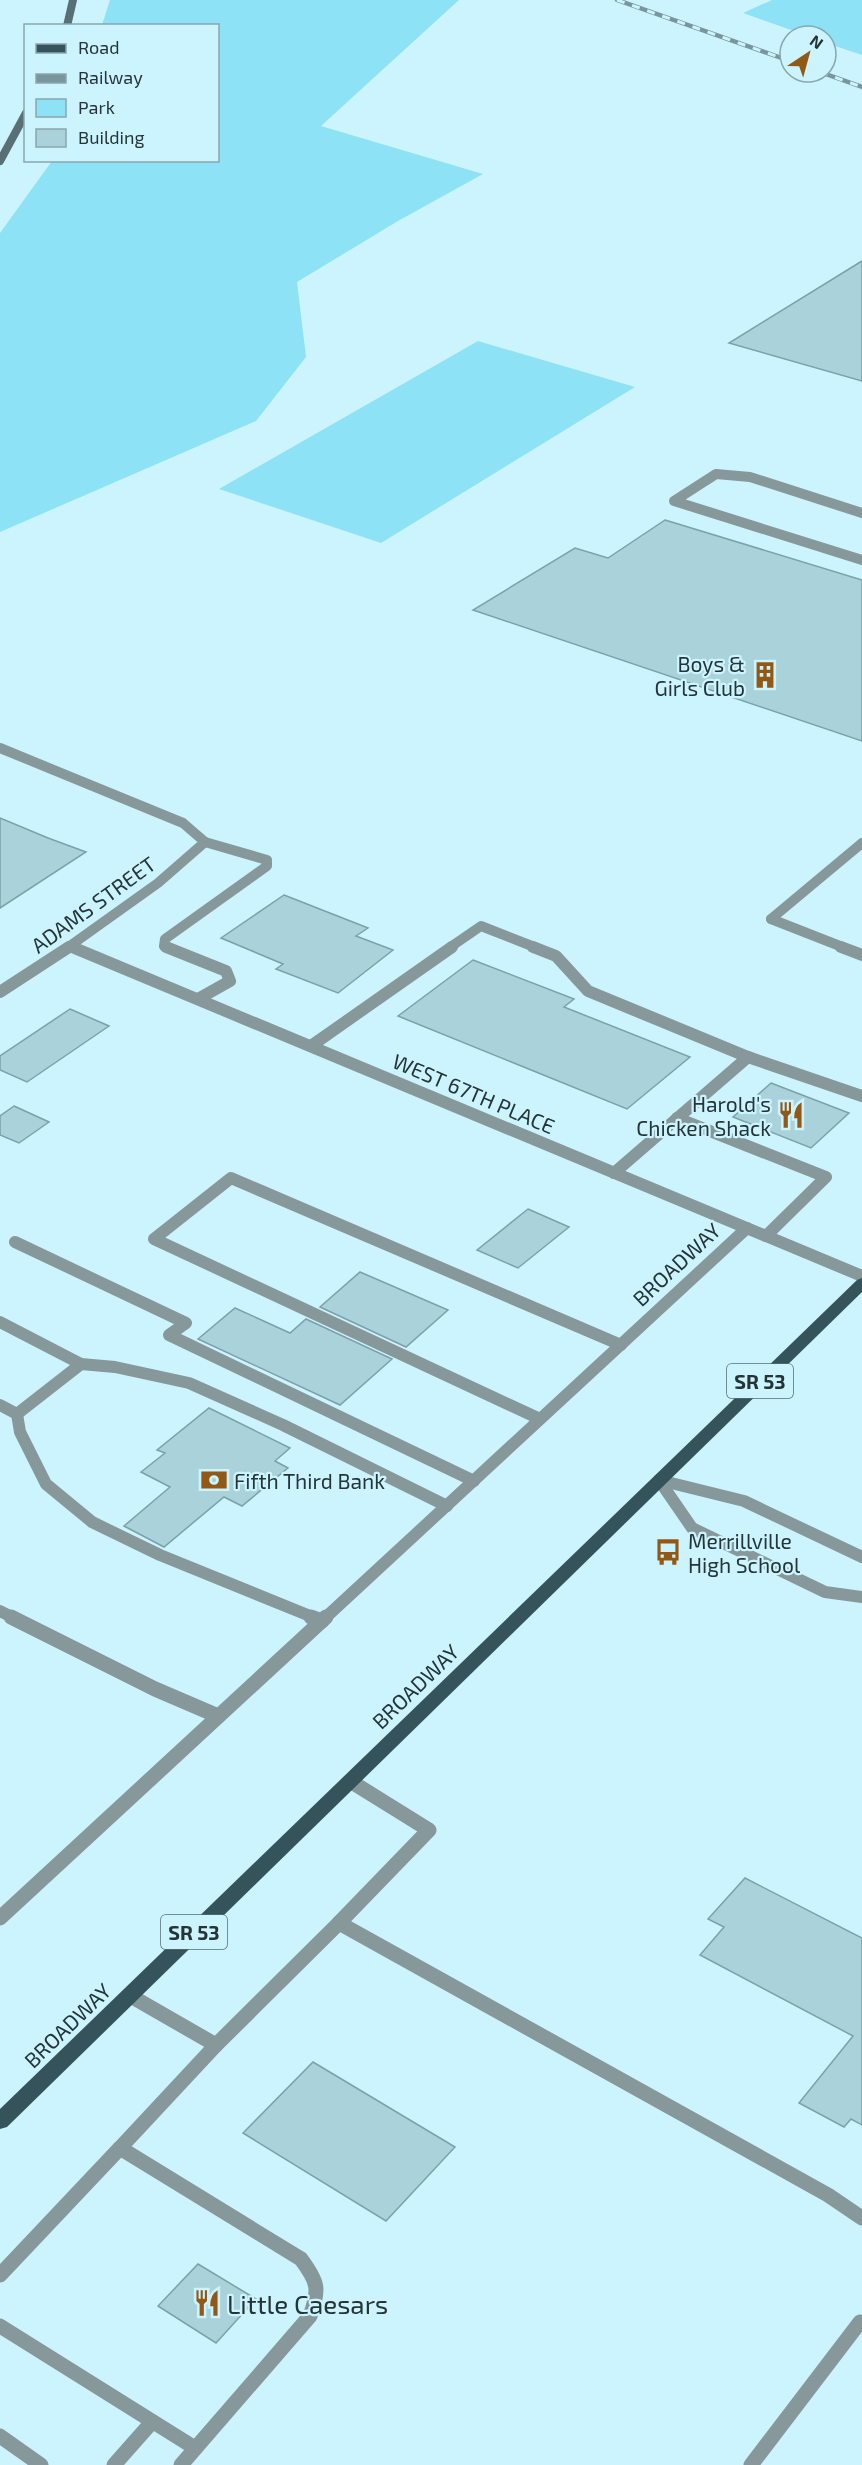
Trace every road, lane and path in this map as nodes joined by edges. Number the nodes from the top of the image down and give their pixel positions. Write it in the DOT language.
graph roads {
  1 [pos="73,0"];
  2 [pos="67,24"];
  3 [pos="24,117"];
  4 [pos="0,161"];
  5 [pos="862,513"];
  6 [pos="862,560"];
  7 [pos="0,748"];
  8 [pos="205,842"];
  9 [pos="862,843"];
  10 [pos="70,946"];
  11 [pos="862,955"];
  12 [pos="0,992"];
  13 [pos="198,999"];
  14 [pos="311,1046"];
  15 [pos="748,1057"];
  16 [pos="862,1096"];
  17 [pos="677,1118"];
  18 [pos="614,1173"];
  19 [pos="747,1228"];
  20 [pos="766,1236"];
  21 [pos="15,1242"];
  22 [pos="862,1276"];
  23 [pos="859,1290"];
  24 [pos="0,1322"];
  25 [pos="621,1345"];
  26 [pos="81,1364"];
  27 [pos="0,1405"];
  28 [pos="17,1414"];
  29 [pos="540,1419"];
  30 [pos="474,1480"];
  31 [pos="659,1480"];
  32 [pos="447,1506"];
  33 [pos="862,1557"];
  34 [pos="862,1597"];
  35 [pos="0,1611"];
  36 [pos="322,1621"];
  37 [pos="218,1716"];
  38 [pos="350,1781"];
  39 [pos="0,1918"];
  40 [pos="339,1923"];
  41 [pos="129,1995"];
  42 [pos="216,2045"];
  43 [pos="0,2121"];
  44 [pos="120,2148"];
  45 [pos="862,2217"];
  46 [pos="0,2275"];
  47 [pos="861,2321"];
  48 [pos="0,2326"];
  49 [pos="152,2422"];
  50 [pos="0,2436"];
  51 [pos="195,2448"];
  52 [pos="41,2465"];
  53 [pos="114,2465"];
  54 [pos="181,2465"];
  55 [pos="751,2465"];
  1 -- 2 [label="street"];
  3 -- 4 [label="street"];
  5 -- 6 [label="street"];
  7 -- 8 [label="street"];
  8 -- 10 [label="street, ADAMS STREET"];
  8 -- 13 [label="street"];
  9 -- 11 [label="street"];
  10 -- 12 [label="street, ADAMS STREET"];
  10 -- 13 [label="street, WEST 67TH PLACE"];
  13 -- 14 [label="street, WEST 67TH PLACE"];
  14 -- 15 [label="street"];
  14 -- 18 [label="street, WEST 67TH PLACE"];
  15 -- 16 [label="street"];
  15 -- 17 [label="street"];
  17 -- 18 [label="street"];
  17 -- 20 [label="street"];
  18 -- 19 [label="street, WEST 67TH PLACE"];
  19 -- 20 [label="street, WEST 67TH PLACE"];
  19 -- 25 [label="street, BROADWAY"];
  20 -- 22 [label="street, WEST 67TH PLACE"];
  21 -- 30 [label="street"];
  23 -- 31 [label="main road, BROADWAY / SR 53"];
  24 -- 26 [label="street"];
  25 -- 29 [label="street, BROADWAY"];
  25 -- 29 [label="street"];
  26 -- 28 [label="street"];
  26 -- 32 [label="street"];
  27 -- 28 [label="street"];
  28 -- 36 [label="street"];
  29 -- 30 [label="street, BROADWAY"];
  30 -- 32 [label="street, BROADWAY"];
  31 -- 33 [label="street"];
  31 -- 34 [label="street"];
  31 -- 38 [label="main road, BROADWAY / SR 53"];
  32 -- 36 [label="street, BROADWAY"];
  35 -- 37 [label="street"];
  36 -- 37 [label="street, BROADWAY"];
  37 -- 39 [label="street, BROADWAY"];
  38 -- 40 [label="street"];
  38 -- 41 [label="main road, BROADWAY / SR 53"];
  40 -- 42 [label="street"];
  40 -- 45 [label="street"];
  41 -- 42 [label="street"];
  41 -- 43 [label="main road, BROADWAY / SR 53"];
  42 -- 44 [label="street"];
  44 -- 46 [label="street"];
  44 -- 51 [label="street"];
  47 -- 55 [label="street"];
  48 -- 49 [label="street"];
  49 -- 51 [label="street"];
  49 -- 53 [label="street"];
  50 -- 52 [label="street"];
  51 -- 54 [label="street"];
}
